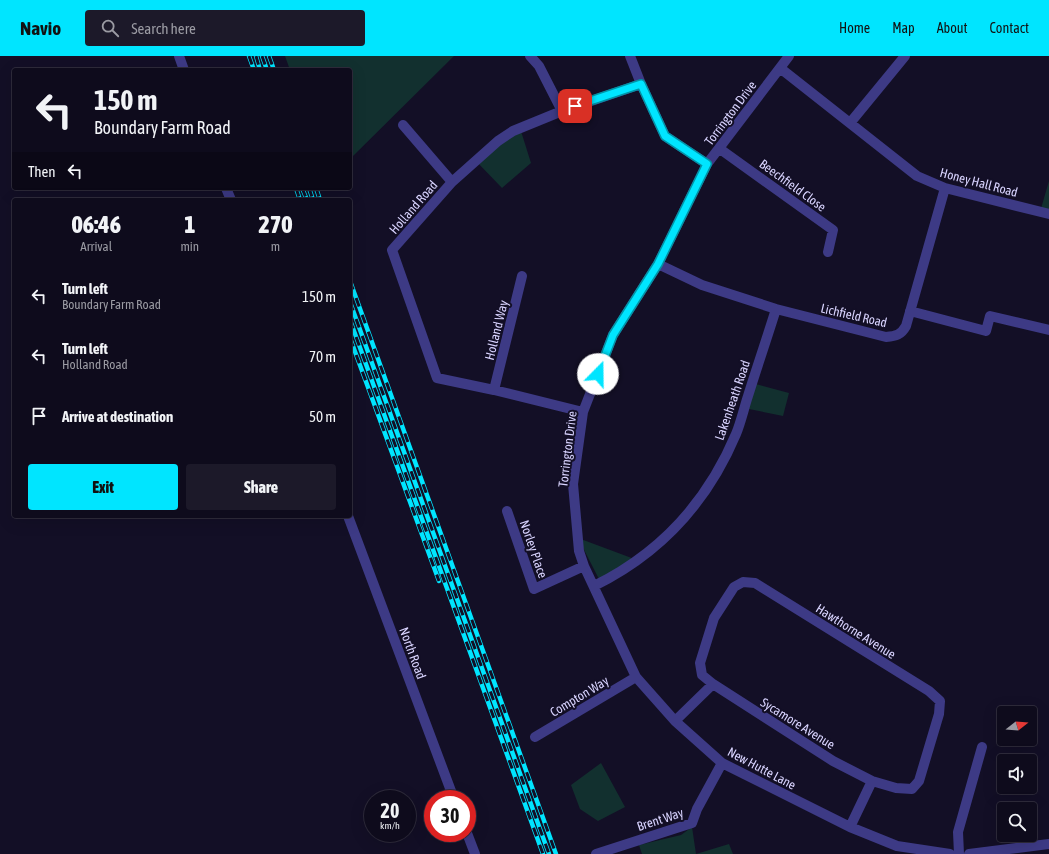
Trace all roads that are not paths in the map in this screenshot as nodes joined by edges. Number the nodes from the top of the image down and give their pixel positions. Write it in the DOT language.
graph roads {
  1 [pos="179,56"];
  2 [pos="530,56"];
  3 [pos="630,56"];
  4 [pos="788,56"];
  5 [pos="905,56"];
  6 [pos="183,68"];
  7 [pos="780,68"];
  8 [pos="641,84"];
  9 [pos="562,111"];
  10 [pos="850,122"];
  11 [pos="403,126"];
  12 [pos="720,149"];
  13 [pos="707,164"];
  14 [pos="452,182"];
  15 [pos="945,188"];
  16 [pos="1049,214"];
  17 [pos="828,252"];
  18 [pos="658,264"];
  19 [pos="522,276"];
  20 [pos="776,309"];
  21 [pos="910,311"];
  22 [pos="1049,330"];
  23 [pos="494,390"];
  24 [pos="583,412"];
  25 [pos="507,512"];
  26 [pos="349,518"];
  27 [pos="584,566"];
  28 [pos="594,586"];
  29 [pos="636,677"];
  30 [pos="713,684"];
  31 [pos="675,721"];
  32 [pos="535,737"];
  33 [pos="982,747"];
  34 [pos="722,763"];
  35 [pos="872,781"];
  36 [pos="451,790"];
  37 [pos="850,827"];
  38 [pos="470,842"];
  39 [pos="1049,844"];
  40 [pos="897,850"];
  41 [pos="475,854"];
  42 [pos="596,854"];
  43 [pos="950,854"];
  44 [pos="959,854"];
  45 [pos="969,854"];
  1 -- 6 [label="street"];
  2 -- 9 [label="street"];
  3 -- 8 [label="street"];
  4 -- 7 [label="street, Torrington Drive"];
  5 -- 10 [label="street"];
  7 -- 10 [label="street, Honey Hall Road"];
  7 -- 12 [label="street, Torrington Drive"];
  8 -- 9 [label="street, Holland Road"];
  8 -- 13 [label="street"];
  9 -- 14 [label="street, Holland Road"];
  10 -- 15 [label="street, Honey Hall Road"];
  11 -- 14 [label="street"];
  12 -- 13 [label="street, Torrington Drive"];
  12 -- 17 [label="street, Beechfield Close"];
  13 -- 18 [label="street, Torrington Drive"];
  14 -- 23 [label="street, Holland Road"];
  15 -- 16 [label="street, Honey Hall Road"];
  15 -- 21 [label="street, Lichfield Road"];
  18 -- 20 [label="street, Lichfield Road"];
  18 -- 24 [label="street, Torrington Drive"];
  19 -- 23 [label="street, Holland Way"];
  20 -- 21 [label="street, Lichfield Road"];
  20 -- 28 [label="street, Lakenheath Road"];
  21 -- 22 [label="street"];
  23 -- 24 [label="street, Holland Road"];
  24 -- 27 [label="street, Torrington Drive"];
  25 -- 27 [label="street, Norley Place"];
  26 -- 36 [label="street, North Road"];
  27 -- 28 [label="street, New Hutte Lane"];
  28 -- 29 [label="street, New Hutte Lane"];
  29 -- 31 [label="street, New Hutte Lane"];
  29 -- 32 [label="street, Compton Way"];
  30 -- 31 [label="street"];
  30 -- 35 [label="street, Sycamore Avenue"];
  30 -- 35 [label="street, Hawthorne Avenue"];
  31 -- 34 [label="street, New Hutte Lane"];
  33 -- 44 [label="street"];
  34 -- 37 [label="street, New Hutte Lane"];
  34 -- 42 [label="street, Brent Way"];
  35 -- 37 [label="street"];
  37 -- 40 [label="street, New Hutte Lane"];
  38 -- 41 [label="street"];
  39 -- 45 [label="street"];
  40 -- 43 [label="street, New Hutte Lane"];
}
